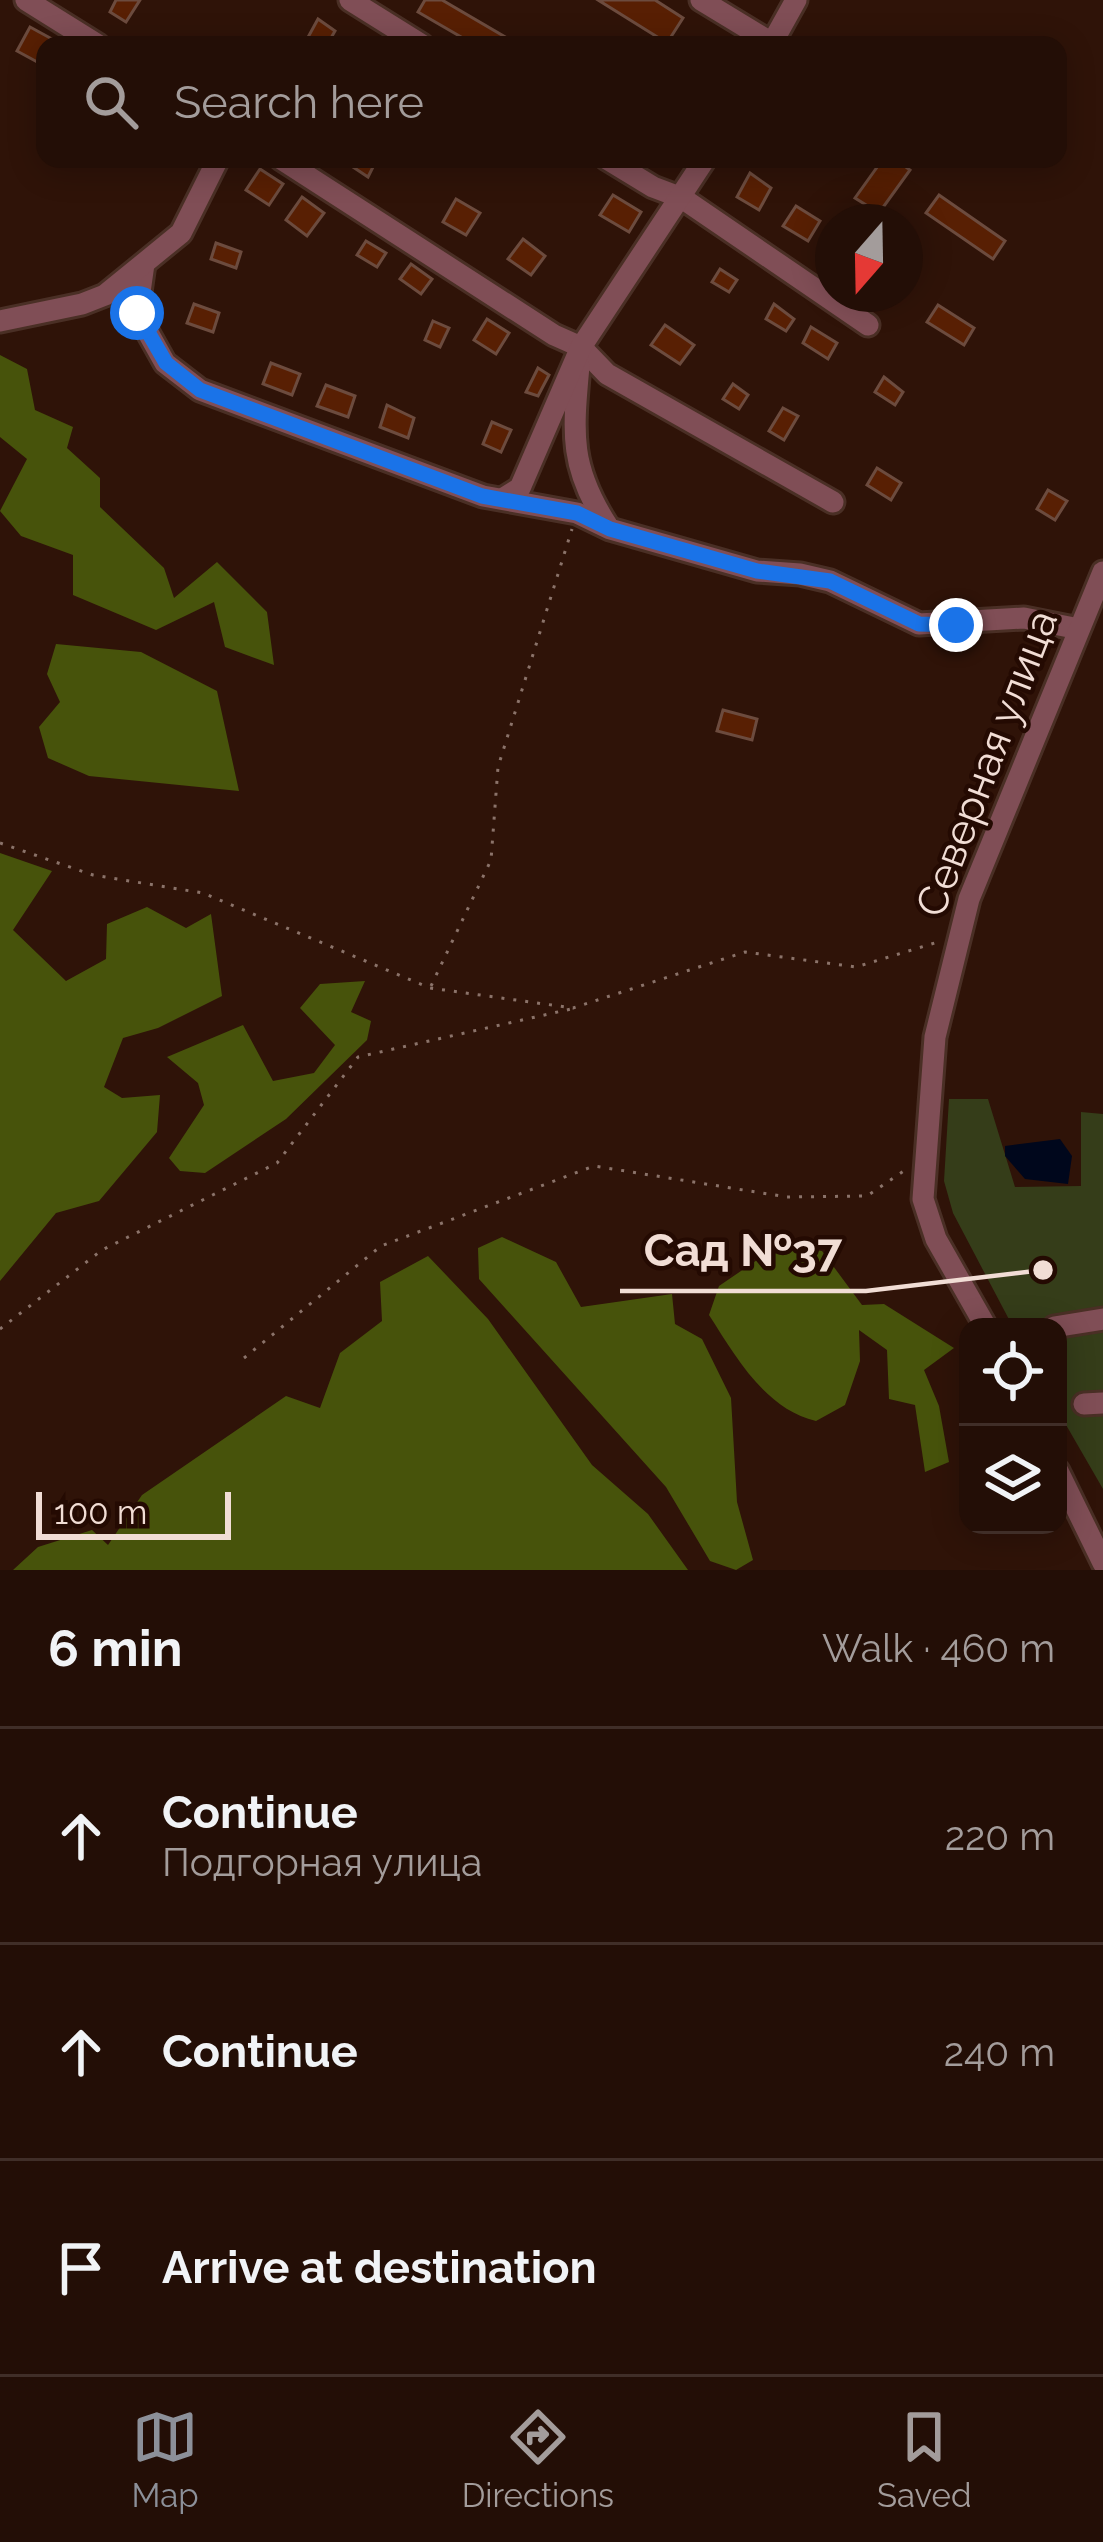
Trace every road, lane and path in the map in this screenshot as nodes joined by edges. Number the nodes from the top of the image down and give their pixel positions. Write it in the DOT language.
graph roads {
  1 [pos="26,0"];
  2 [pos="350,0"];
  3 [pos="701,0"];
  4 [pos="796,0"];
  5 [pos="84,36"];
  6 [pos="408,36"];
  7 [pos="760,36"];
  8 [pos="777,36"];
  9 [pos="214,168"];
  10 [pos="295,168"];
  11 [pos="621,168"];
  12 [pos="700,168"];
  13 [pos="682,198"];
  14 [pos="144,264"];
  15 [pos="0,321"];
  16 [pos="868,325"];
  17 [pos="581,347"];
  18 [pos="584,489"];
  19 [pos="503,498"];
  20 [pos="833,502"];
  21 [pos="577,513"];
  22 [pos="610,529"];
  23 [pos="1103,572"];
  24 [pos="1092,625"];
  25 [pos="0,843"];
  26 [pos="960,935"];
  27 [pos="430,988"];
  28 [pos="573,1009"];
  29 [pos="926,1156"];
  30 [pos="981,1318"];
  31 [pos="1103,1319"];
  32 [pos="1067,1325"];
  33 [pos="0,1329"];
  34 [pos="244,1358"];
  35 [pos="1067,1489"];
  36 [pos="1103,1563"];
  1 -- 5 [label="street"];
  2 -- 6 [label="street"];
  3 -- 7 [label="street"];
  4 -- 8 [label="street"];
  9 -- 14 [label="street"];
  10 -- 17 [label="street"];
  11 -- 13 [label="street"];
  12 -- 13 [label="street"];
  13 -- 16 [label="street"];
  13 -- 17 [label="street"];
  14 -- 15 [label="street"];
  14 -- 19 [label="street"];
  17 -- 18 [label="street"];
  17 -- 19 [label="street"];
  17 -- 20 [label="street"];
  18 -- 21 [label="street"];
  18 -- 22 [label="street"];
  19 -- 21 [label="street"];
  21 -- 22 [label="street"];
  21 -- 27 [label="path"];
  22 -- 24 [label="street"];
  23 -- 24 [label="street, Северная улица"];
  24 -- 26 [label="street, Северная улица"];
  25 -- 27 [label="path"];
  26 -- 28 [label="path"];
  26 -- 29 [label="street, Северная улица"];
  27 -- 28 [label="path"];
  28 -- 33 [label="path"];
  29 -- 30 [label="street, Северная улица"];
  29 -- 34 [label="path"];
  31 -- 32 [label="street"];
  35 -- 36 [label="street"];
}
